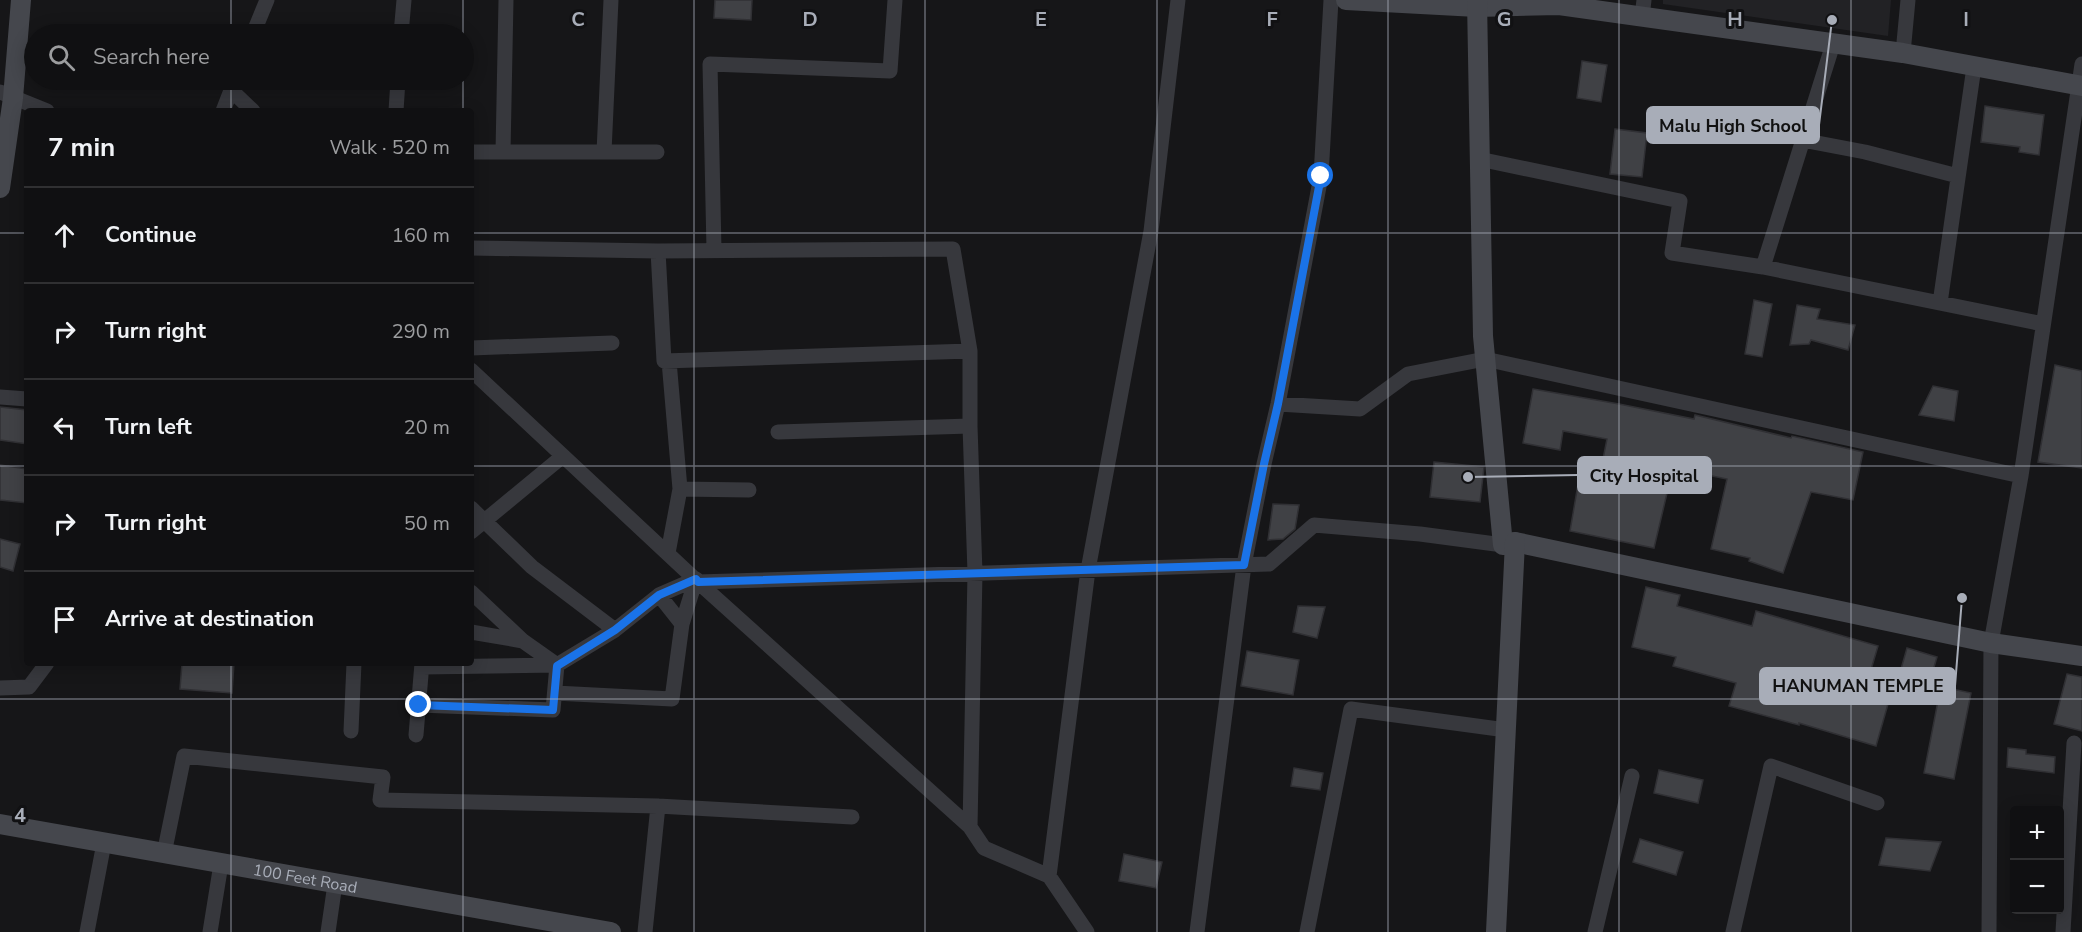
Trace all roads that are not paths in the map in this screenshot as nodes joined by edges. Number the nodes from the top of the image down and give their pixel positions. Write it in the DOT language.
graph roads {
  1 [pos="21,0"];
  2 [pos="267,0"];
  3 [pos="404,0"];
  4 [pos="506,0"];
  5 [pos="611,0"];
  6 [pos="895,0"];
  7 [pos="1178,0"];
  8 [pos="1331,0"];
  9 [pos="1346,0"];
  10 [pos="1908,0"];
  11 [pos="1477,4"];
  12 [pos="1643,8"];
  13 [pos="257,24"];
  14 [pos="402,24"];
  15 [pos="1833,44"];
  16 [pos="1903,53"];
  17 [pos="2082,64"];
  18 [pos="1974,67"];
  19 [pos="2080,86"];
  20 [pos="231,90"];
  21 [pos="237,90"];
  22 [pos="397,90"];
  23 [pos="6,95"];
  24 [pos="39,108"];
  25 [pos="224,108"];
  26 [pos="251,108"];
  27 [pos="396,108"];
  28 [pos="1802,140"];
  29 [pos="474,152"];
  30 [pos="503,152"];
  31 [pos="604,152"];
  32 [pos="657,152"];
  33 [pos="1479,159"];
  34 [pos="1958,176"];
  35 [pos="0,188"];
  36 [pos="474,248"];
  37 [pos="658,250"];
  38 [pos="714,250"];
  39 [pos="1763,267"];
  40 [pos="1940,303"];
  41 [pos="2043,324"];
  42 [pos="612,343"];
  43 [pos="474,348"];
  44 [pos="970,351"];
  45 [pos="1485,359"];
  46 [pos="669,361"];
  47 [pos="474,373"];
  48 [pos="0,396"];
  49 [pos="24,399"];
  50 [pos="1278,404"];
  51 [pos="970,426"];
  52 [pos="778,432"];
  53 [pos="564,456"];
  54 [pos="2021,476"];
  55 [pos="680,489"];
  56 [pos="750,490"];
  57 [pos="474,512"];
  58 [pos="483,522"];
  59 [pos="474,530"];
  60 [pos="1509,543"];
  61 [pos="668,553"];
  62 [pos="1244,565"];
  63 [pos="1088,570"];
  64 [pos="975,573"];
  65 [pos="697,580"];
  66 [pos="474,595"];
  67 [pos="659,595"];
  68 [pos="682,624"];
  69 [pos="615,630"];
  70 [pos="474,633"];
  71 [pos="523,641"];
  72 [pos="1990,642"];
  73 [pos="2082,656"];
  74 [pos="474,665"];
  75 [pos="45,666"];
  76 [pos="354,666"];
  77 [pos="422,666"];
  78 [pos="557,666"];
  79 [pos="0,688"];
  80 [pos="555,693"];
  81 [pos="419,705"];
  82 [pos="1506,730"];
  83 [pos="351,731"];
  84 [pos="416,735"];
  85 [pos="2074,743"];
  86 [pos="1632,776"];
  87 [pos="1877,803"];
  88 [pos="658,806"];
  89 [pos="852,817"];
  90 [pos="0,824"];
  91 [pos="970,827"];
  92 [pos="104,843"];
  93 [pos="164,854"];
  94 [pos="221,864"];
  95 [pos="1049,876"];
  96 [pos="334,884"];
  97 [pos="87,932"];
  98 [pos="210,932"];
  99 [pos="328,932"];
  100 [pos="612,932"];
  101 [pos="645,932"];
  102 [pos="1087,932"];
  103 [pos="1197,932"];
  104 [pos="1307,932"];
  105 [pos="1496,932"];
  106 [pos="1595,932"];
  107 [pos="1733,932"];
  108 [pos="1989,932"];
  109 [pos="2062,932"];
  1 -- 23 [label="street"];
  2 -- 13 [label="street"];
  3 -- 14 [label="street"];
  4 -- 30 [label="street"];
  5 -- 31 [label="street"];
  6 -- 38 [label="street"];
  7 -- 63 [label="street"];
  8 -- 50 [label="street"];
  9 -- 11 [label="street"];
  10 -- 16 [label="street"];
  11 -- 12 [label="street"];
  11 -- 33 [label="street"];
  12 -- 15 [label="street"];
  15 -- 16 [label="street"];
  15 -- 28 [label="street"];
  16 -- 18 [label="street"];
  17 -- 19 [label="street"];
  18 -- 19 [label="street"];
  18 -- 34 [label="street"];
  19 -- 41 [label="street"];
  20 -- 25 [label="street"];
  21 -- 26 [label="street"];
  22 -- 27 [label="street"];
  23 -- 24 [label="street"];
  23 -- 35 [label="street"];
  28 -- 34 [label="street"];
  28 -- 39 [label="street"];
  29 -- 30 [label="street"];
  30 -- 31 [label="street"];
  31 -- 32 [label="street"];
  33 -- 39 [label="street"];
  33 -- 45 [label="street"];
  34 -- 40 [label="street"];
  36 -- 37 [label="street"];
  37 -- 38 [label="street"];
  37 -- 46 [label="street"];
  38 -- 44 [label="street"];
  39 -- 40 [label="street"];
  40 -- 41 [label="street"];
  41 -- 54 [label="street"];
  42 -- 43 [label="street"];
  44 -- 46 [label="street"];
  44 -- 51 [label="street"];
  45 -- 50 [label="street"];
  45 -- 54 [label="street"];
  45 -- 60 [label="street"];
  46 -- 55 [label="street"];
  47 -- 53 [label="street"];
  48 -- 49 [label="street"];
  50 -- 62 [label="street"];
  51 -- 52 [label="street"];
  51 -- 64 [label="street"];
  53 -- 58 [label="street"];
  53 -- 61 [label="street"];
  54 -- 72 [label="street"];
  55 -- 56 [label="street"];
  55 -- 61 [label="street"];
  57 -- 58 [label="street"];
  58 -- 59 [label="street"];
  58 -- 69 [label="street"];
  60 -- 62 [label="street"];
  60 -- 72 [label="street"];
  60 -- 82 [label="street"];
  61 -- 65 [label="street"];
  62 -- 63 [label="street"];
  62 -- 103 [label="street"];
  63 -- 64 [label="street"];
  63 -- 95 [label="street"];
  64 -- 65 [label="street"];
  64 -- 91 [label="street"];
  65 -- 67 [label="street"];
  65 -- 68 [label="street"];
  65 -- 91 [label="street"];
  66 -- 71 [label="street"];
  67 -- 68 [label="street"];
  67 -- 69 [label="street"];
  68 -- 80 [label="street"];
  69 -- 78 [label="street"];
  70 -- 71 [label="street"];
  71 -- 78 [label="street"];
  72 -- 73 [label="street"];
  72 -- 108 [label="street"];
  74 -- 78 [label="street"];
  75 -- 79 [label="street"];
  76 -- 83 [label="street"];
  77 -- 81 [label="street"];
  78 -- 80 [label="street"];
  80 -- 81 [label="street"];
  81 -- 84 [label="street"];
  82 -- 104 [label="street"];
  82 -- 105 [label="street"];
  85 -- 109 [label="street"];
  86 -- 106 [label="street"];
  87 -- 107 [label="street"];
  88 -- 89 [label="street"];
  88 -- 93 [label="street"];
  88 -- 101 [label="street"];
  90 -- 92 [label="street, 100 Feet Road"];
  91 -- 95 [label="street"];
  92 -- 93 [label="street, 100 Feet Road"];
  92 -- 97 [label="street"];
  93 -- 94 [label="street, 100 Feet Road"];
  94 -- 96 [label="street, 100 Feet Road"];
  94 -- 98 [label="street"];
  95 -- 102 [label="street"];
  96 -- 99 [label="street"];
  96 -- 100 [label="street, 100 Feet Road"];
}
